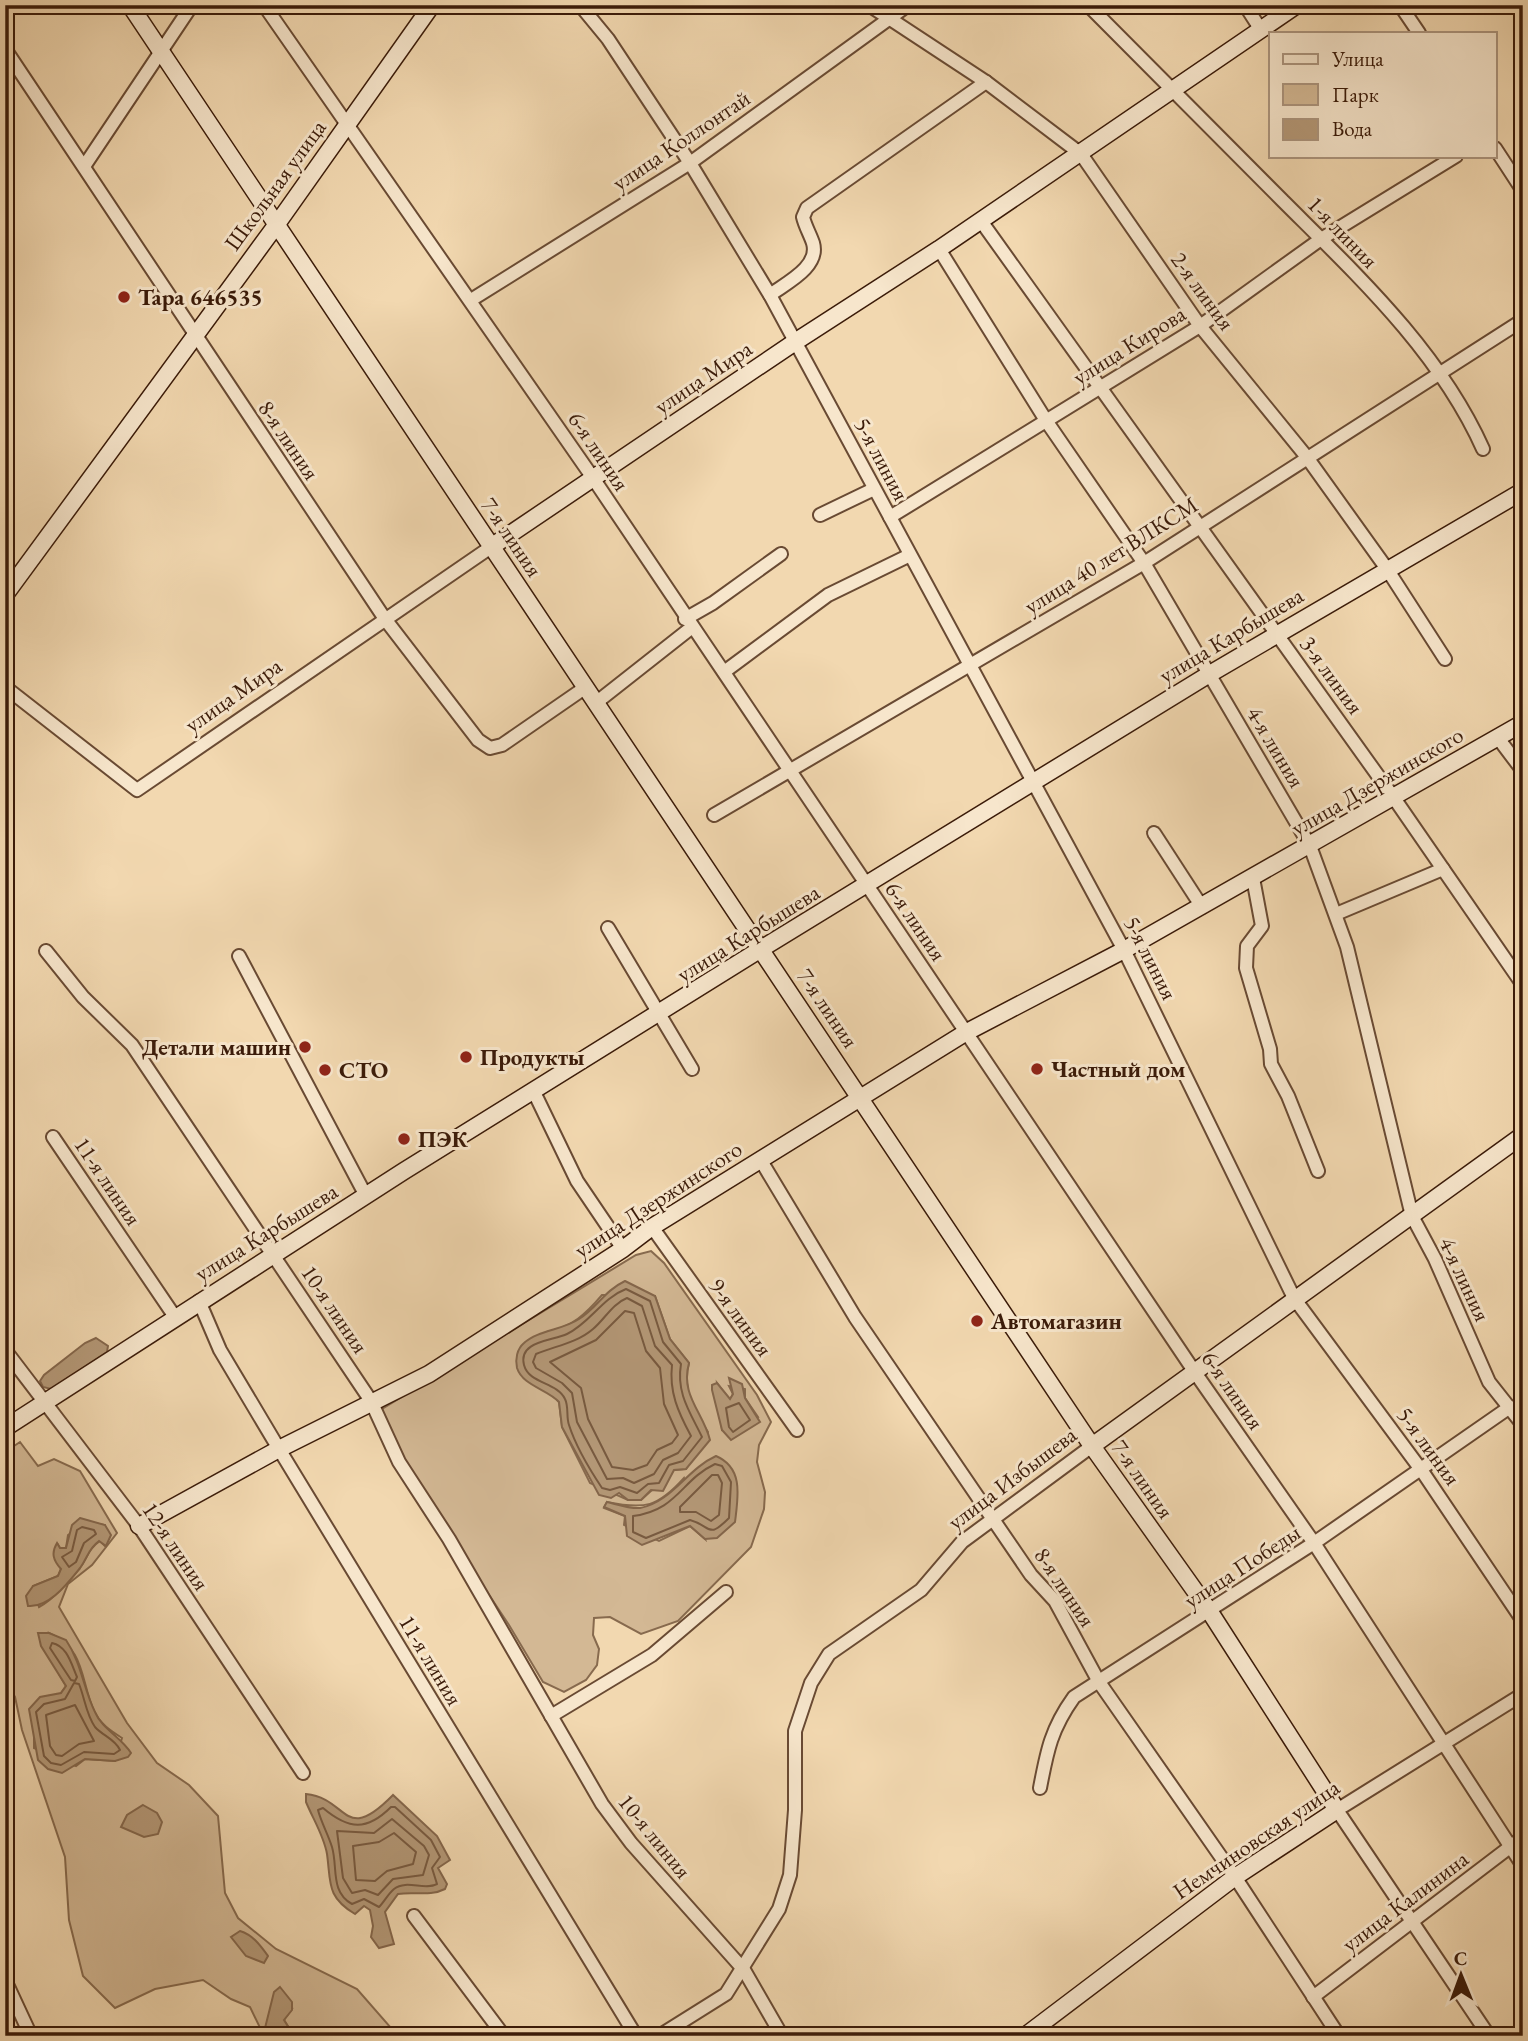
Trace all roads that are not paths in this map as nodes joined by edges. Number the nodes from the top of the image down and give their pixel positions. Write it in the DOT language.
graph roads {
  1 [pos="130,5"];
  2 [pos="192,5"];
  3 [pos="264,5"];
  4 [pos="432,5"];
  5 [pos="580,5"];
  6 [pos="869,5"];
  7 [pos="908,5"];
  8 [pos="1088,5"];
  9 [pos="1245,5"];
  10 [pos="1297,5"];
  11 [pos="1400,5"];
  12 [pos="891,20"];
  13 [pos="1261,30"];
  14 [pos="1418,32"];
  15 [pos="5,49"];
  16 [pos="162,51"];
  17 [pos="986,82"];
  18 [pos="1171,89"];
  19 [pos="348,124"];
  20 [pos="1496,150"];
  21 [pos="1081,153"];
  22 [pos="1453,158"];
  23 [pos="690,163"];
  24 [pos="85,165"];
  25 [pos="1523,191"];
  26 [pos="981,221"];
  27 [pos="277,224"];
  28 [pos="1321,239"];
  29 [pos="939,250"];
  30 [pos="770,295"];
  31 [pos="471,300"];
  32 [pos="1523,320"];
  33 [pos="1200,326"];
  34 [pos="195,333"];
  35 [pos="795,342"];
  36 [pos="1441,371"];
  37 [pos="1100,387"];
  38 [pos="1048,422"];
  39 [pos="1483,449"];
  40 [pos="1306,456"];
  41 [pos="593,478"];
  42 [pos="874,489"];
  43 [pos="1522,492"];
  44 [pos="820,515"];
  45 [pos="890,517"];
  46 [pos="1200,525"];
  47 [pos="491,547"];
  48 [pos="781,554"];
  49 [pos="908,556"];
  50 [pos="1144,563"];
  51 [pos="1387,569"];
  52 [pos="5,594"];
  53 [pos="385,619"];
  54 [pos="688,623"];
  55 [pos="1277,634"];
  56 [pos="1445,659"];
  57 [pos="968,666"];
  58 [pos="724,672"];
  59 [pos="1208,674"];
  60 [pos="586,687"];
  61 [pos="5,688"];
  62 [pos="597,702"];
  63 [pos="1523,723"];
  64 [pos="1498,738"];
  65 [pos="790,771"];
  66 [pos="1523,771"];
  67 [pos="1035,781"];
  68 [pos="1394,798"];
  69 [pos="714,815"];
  70 [pos="1154,833"];
  71 [pos="1310,846"];
  72 [pos="1443,869"];
  73 [pos="1253,878"];
  74 [pos="868,886"];
  75 [pos="1202,907"];
  76 [pos="1336,914"];
  77 [pos="608,928"];
  78 [pos="761,949"];
  79 [pos="1124,950"];
  80 [pos="46,951"];
  81 [pos="239,956"];
  82 [pos="1523,985"];
  83 [pos="660,1014"];
  84 [pos="965,1033"];
  85 [pos="692,1069"];
  86 [pos="534,1092"];
  87 [pos="862,1100"];
  88 [pos="1523,1135"];
  89 [pos="53,1137"];
  90 [pos="760,1159"];
  91 [pos="1318,1171"];
  92 [pos="366,1196"];
  93 [pos="1412,1216"];
  94 [pos="652,1227"];
  95 [pos="623,1250"];
  96 [pos="274,1254"];
  97 [pos="1294,1298"];
  98 [pos="199,1301"];
  99 [pos="175,1317"];
  100 [pos="5,1350"];
  101 [pos="1194,1371"];
  102 [pos="371,1401"];
  103 [pos="43,1403"];
  104 [pos="1510,1407"];
  105 [pos="1523,1425"];
  106 [pos="5,1428"];
  107 [pos="797,1430"];
  108 [pos="1093,1446"];
  109 [pos="279,1449"];
  110 [pos="1422,1471"];
  111 [pos="993,1519"];
  112 [pos="139,1525"];
  113 [pos="1314,1543"];
  114 [pos="726,1592"];
  115 [pos="1210,1612"];
  116 [pos="1523,1621"];
  117 [pos="1099,1682"];
  118 [pos="1523,1694"];
  119 [pos="551,1716"];
  120 [pos="1444,1743"];
  121 [pos="303,1773"];
  122 [pos="1040,1788"];
  123 [pos="1337,1810"];
  124 [pos="1523,1838"];
  125 [pos="1510,1847"];
  126 [pos="1523,1866"];
  127 [pos="1235,1877"];
  128 [pos="414,1916"];
  129 [pos="1413,1923"];
  130 [pos="744,1970"];
  131 [pos="5,1980"];
  132 [pos="1313,1997"];
  133 [pos="31,2036"];
  134 [pos="504,2036"];
  135 [pos="636,2036"];
  136 [pos="659,2036"];
  137 [pos="782,2036"];
  138 [pos="1024,2036"];
  139 [pos="1339,2036"];
  140 [pos="1489,2036"];
  1 -- 16 [label="main road, 7-я линия"];
  2 -- 16 [label="street"];
  3 -- 19 [label="street, 6-я линия"];
  4 -- 19 [label="main road, Школьная улица"];
  5 -- 23 [label="street, 5-я линия"];
  6 -- 12 [label="street, 2-я линия"];
  7 -- 12 [label="street, улица Коллонтай"];
  8 -- 18 [label="street, 1-я линия"];
  9 -- 13 [label="street"];
  10 -- 13 [label="main road, улица Мира"];
  11 -- 14 [label="street"];
  12 -- 17 [label="street, 2-я линия"];
  12 -- 23 [label="street, улица Коллонтай"];
  13 -- 18 [label="main road, улица Мира"];
  15 -- 24 [label="street, 8-я линия"];
  16 -- 24 [label="street"];
  16 -- 27 [label="main road, 7-я линия"];
  17 -- 21 [label="street, 2-я линия"];
  17 -- 30 [label="street"];
  18 -- 21 [label="main road, улица Мира"];
  18 -- 28 [label="street, 1-я линия"];
  19 -- 27 [label="main road, Школьная улица"];
  19 -- 31 [label="street, 6-я линия"];
  20 -- 25 [label="street"];
  21 -- 26 [label="main road, улица Мира"];
  21 -- 33 [label="street, 2-я линия"];
  22 -- 28 [label="street, улица Кирова"];
  23 -- 30 [label="street, 5-я линия"];
  23 -- 31 [label="street, улица Коллонтай"];
  24 -- 34 [label="street, 8-я линия"];
  26 -- 29 [label="main road, улица Мира"];
  26 -- 37 [label="street, 3-я линия"];
  27 -- 34 [label="main road, Школьная улица"];
  27 -- 47 [label="main road, 7-я линия"];
  28 -- 33 [label="street, улица Кирова"];
  28 -- 36 [label="street, 1-я линия"];
  29 -- 35 [label="main road, улица Мира"];
  29 -- 38 [label="street, 4-я линия"];
  30 -- 35 [label="street, 5-я линия"];
  31 -- 41 [label="street, 6-я линия"];
  32 -- 36 [label="street, улица 40 лет ВЛКСМ"];
  33 -- 37 [label="street, улица Кирова"];
  33 -- 40 [label="street, 2-я линия"];
  34 -- 52 [label="main road, Школьная улица"];
  34 -- 53 [label="street, 8-я линия"];
  35 -- 41 [label="main road, улица Мира"];
  35 -- 42 [label="street, 5-я линия"];
  36 -- 39 [label="street, 1-я линия"];
  36 -- 40 [label="street, улица 40 лет ВЛКСМ"];
  37 -- 38 [label="street, улица Кирова"];
  37 -- 46 [label="street, 3-я линия"];
  38 -- 45 [label="street, улица Кирова"];
  38 -- 50 [label="street, 4-я линия"];
  40 -- 46 [label="street, улица 40 лет ВЛКСМ"];
  40 -- 51 [label="street, 2-я линия"];
  41 -- 47 [label="main road, улица Мира"];
  41 -- 54 [label="street, 6-я линия"];
  42 -- 44 [label="street"];
  42 -- 45 [label="street, 5-я линия"];
  43 -- 51 [label="main road, улица Карбышева"];
  45 -- 49 [label="street, 5-я линия"];
  46 -- 50 [label="street, улица 40 лет ВЛКСМ"];
  46 -- 55 [label="street, 3-я линия"];
  47 -- 53 [label="street, улица Мира"];
  47 -- 60 [label="main road, 7-я линия"];
  48 -- 54 [label="street"];
  49 -- 57 [label="street, 5-я линия"];
  49 -- 58 [label="street"];
  50 -- 57 [label="street, улица 40 лет ВЛКСМ"];
  50 -- 59 [label="street, 4-я линия"];
  51 -- 55 [label="main road, улица Карбышева"];
  51 -- 56 [label="street, 2-я линия"];
  53 -- 60 [label="street, 8-я линия"];
  53 -- 61 [label="street, улица Мира"];
  54 -- 58 [label="street, 6-я линия"];
  54 -- 62 [label="street"];
  55 -- 59 [label="main road, улица Карбышева"];
  55 -- 68 [label="street, 3-я линия"];
  57 -- 65 [label="street, улица 40 лет ВЛКСМ"];
  57 -- 67 [label="street, 5-я линия"];
  58 -- 65 [label="street, 6-я линия"];
  59 -- 67 [label="main road, улица Карбышева"];
  59 -- 71 [label="street, 4-я линия"];
  60 -- 62 [label="main road, 7-я линия"];
  62 -- 78 [label="main road, 7-я линия"];
  63 -- 64 [label="main road, улица Дзержинского"];
  64 -- 66 [label="street"];
  64 -- 68 [label="main road, улица Дзержинского"];
  65 -- 69 [label="street, улица 40 лет ВЛКСМ"];
  65 -- 74 [label="street, 6-я линия"];
  67 -- 74 [label="main road, улица Карбышева"];
  67 -- 79 [label="street, 5-я линия"];
  68 -- 71 [label="main road, улица Дзержинского"];
  68 -- 72 [label="street, 3-я линия"];
  70 -- 75 [label="street"];
  71 -- 73 [label="main road, улица Дзержинского"];
  71 -- 76 [label="street, 4-я линия"];
  72 -- 76 [label="street"];
  72 -- 82 [label="street, 3-я линия"];
  73 -- 75 [label="main road, улица Дзержинского"];
  73 -- 91 [label="street"];
  74 -- 78 [label="main road, улица Карбышева"];
  74 -- 84 [label="street, 6-я линия"];
  75 -- 79 [label="main road, улица Дзержинского"];
  76 -- 93 [label="street, 4-я линия"];
  77 -- 83 [label="street"];
  78 -- 83 [label="main road, улица Карбышева"];
  78 -- 87 [label="main road, 7-я линия"];
  79 -- 84 [label="main road, улица Дзержинского"];
  79 -- 97 [label="street, 5-я линия"];
  80 -- 96 [label="street, 10-я линия"];
  81 -- 92 [label="street"];
  83 -- 85 [label="street"];
  83 -- 86 [label="main road, улица Карбышева"];
  84 -- 87 [label="main road, улица Дзержинского"];
  84 -- 101 [label="street, 6-я линия"];
  86 -- 92 [label="main road, улица Карбышева"];
  86 -- 95 [label="street"];
  87 -- 90 [label="main road, улица Дзержинского"];
  87 -- 108 [label="main road, 7-я линия"];
  88 -- 93 [label="main road, улица Избышева"];
  89 -- 99 [label="street, 11-я линия"];
  90 -- 94 [label="main road, улица Дзержинского"];
  90 -- 111 [label="street, 8-я линия"];
  92 -- 96 [label="main road, улица Карбышева"];
  93 -- 97 [label="main road, улица Избышева"];
  93 -- 104 [label="street, 4-я линия"];
  94 -- 95 [label="main road, улица Дзержинского"];
  94 -- 107 [label="street, 9-я линия"];
  95 -- 102 [label="main road, улица Дзержинского"];
  96 -- 98 [label="main road, улица Карбышева"];
  96 -- 102 [label="street, 10-я линия"];
  97 -- 101 [label="main road, улица Избышева"];
  97 -- 110 [label="street, 5-я линия"];
  98 -- 99 [label="main road, улица Карбышева"];
  98 -- 109 [label="street, 11-я линия"];
  99 -- 103 [label="main road, улица Карбышева"];
  100 -- 103 [label="street, 12-я линия"];
  101 -- 108 [label="main road, улица Избышева"];
  101 -- 113 [label="street, 6-я линия"];
  102 -- 109 [label="main road, улица Дзержинского"];
  102 -- 119 [label="street, 10-я линия"];
  103 -- 106 [label="main road, улица Карбышева"];
  103 -- 112 [label="street, 12-я линия"];
  104 -- 105 [label="street, 4-я линия"];
  104 -- 110 [label="street, улица Победы"];
  108 -- 111 [label="street, улица Избышева"];
  108 -- 115 [label="main road, 7-я линия"];
  109 -- 112 [label="main road, улица Дзержинского"];
  109 -- 135 [label="street, 11-я линия"];
  110 -- 113 [label="street, улица Победы"];
  110 -- 116 [label="street, 5-я линия"];
  111 -- 117 [label="street, 8-я линия"];
  111 -- 130 [label="street, улица Избышева"];
  112 -- 121 [label="street, 12-я линия"];
  113 -- 115 [label="street, улица Победы"];
  113 -- 120 [label="street, 6-я линия"];
  114 -- 119 [label="street"];
  115 -- 117 [label="street, улица Победы"];
  115 -- 123 [label="main road, 7-я линия"];
  117 -- 122 [label="street, улица Победы"];
  117 -- 127 [label="street, 8-я линия"];
  118 -- 120 [label="street, Немчиновская улица"];
  119 -- 130 [label="street, 10-я линия"];
  120 -- 123 [label="street, Немчиновская улица"];
  120 -- 125 [label="street, 6-я линия"];
  123 -- 127 [label="main road, Немчиновская улица"];
  123 -- 129 [label="street, 7-я линия"];
  124 -- 125 [label="street, улица Калинина"];
  125 -- 126 [label="street, 6-я линия"];
  125 -- 129 [label="street, улица Калинина"];
  127 -- 132 [label="street, 8-я линия"];
  127 -- 138 [label="main road, Немчиновская улица"];
  128 -- 134 [label="street"];
  129 -- 132 [label="street, улица Калинина"];
  129 -- 140 [label="street, 7-я линия"];
  130 -- 136 [label="street, улица Избышева"];
  130 -- 137 [label="street, 10-я линия"];
  131 -- 133 [label="street"];
  132 -- 139 [label="street, 8-я линия"];
}
